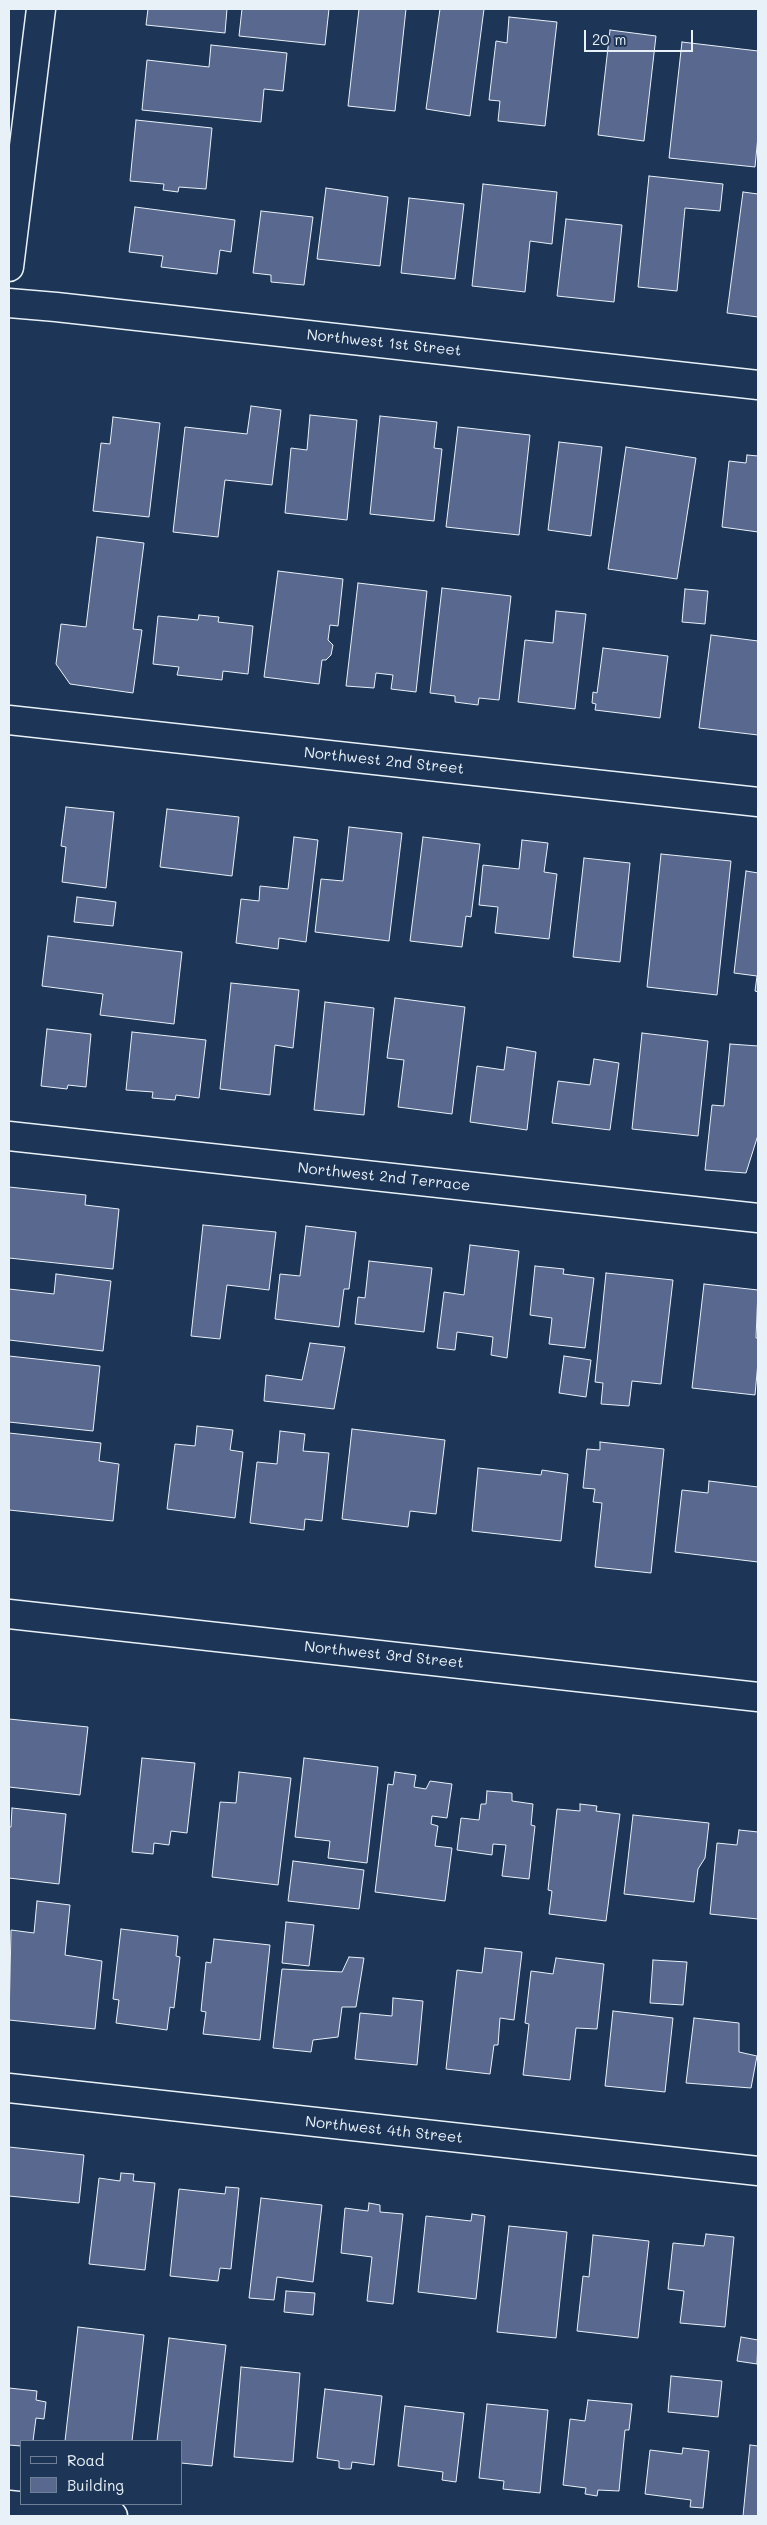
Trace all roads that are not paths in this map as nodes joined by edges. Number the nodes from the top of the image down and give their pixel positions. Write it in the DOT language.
graph roads {
  1 [pos="41,9"];
  2 [pos="9,267"];
  3 [pos="9,303"];
  4 [pos="758,385"];
  5 [pos="9,720"];
  6 [pos="758,802"];
  7 [pos="9,1136"];
  8 [pos="758,1218"];
  9 [pos="9,1614"];
  10 [pos="758,1697"];
  11 [pos="9,2088"];
  12 [pos="758,2171"];
  13 [pos="9,2505"];
  14 [pos="113,2516"];
  1 -- 2 [label="street"];
  3 -- 4 [label="street, Northwest 1st Street"];
  5 -- 6 [label="street, Northwest 2nd Street"];
  7 -- 8 [label="street, Northwest 2nd Terrace"];
  9 -- 10 [label="street, Northwest 3rd Street"];
  11 -- 12 [label="street, Northwest 4th Street"];
  13 -- 14 [label="street"];
}
